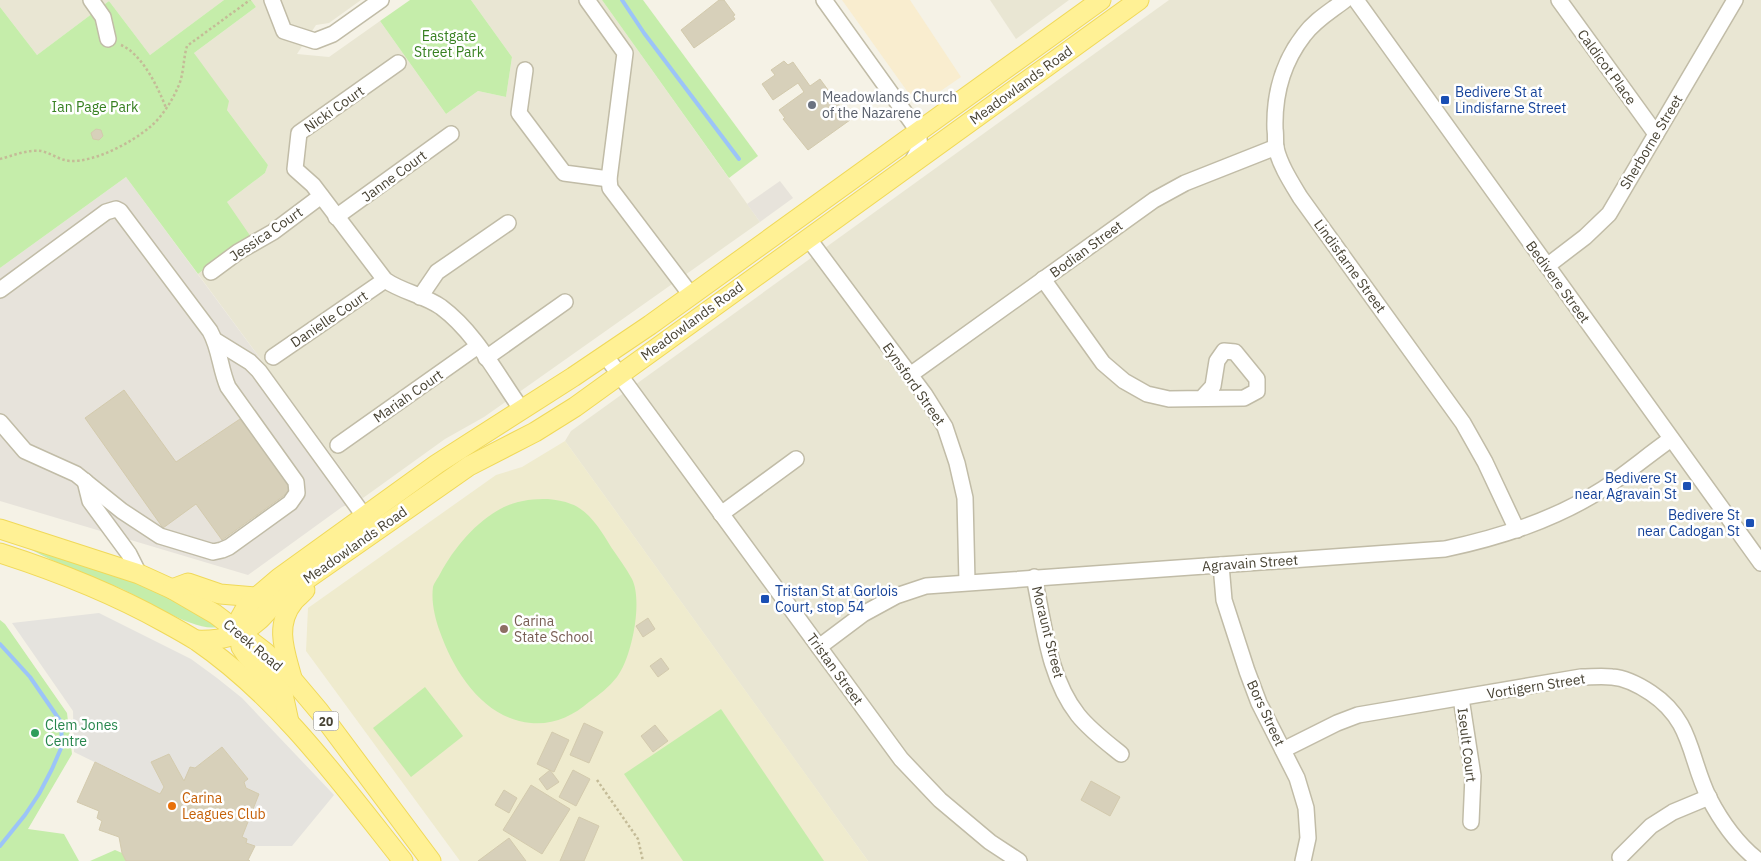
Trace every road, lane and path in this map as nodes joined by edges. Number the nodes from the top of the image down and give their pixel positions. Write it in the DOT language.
graph roads {
  1 [pos="91,0"];
  2 [pos="250,0"];
  3 [pos="272,0"];
  4 [pos="381,0"];
  5 [pos="587,0"];
  6 [pos="824,0"];
  7 [pos="1101,0"];
  8 [pos="1139,0"];
  9 [pos="1345,0"];
  10 [pos="1356,0"];
  11 [pos="1559,0"];
  12 [pos="1735,0"];
  13 [pos="108,39"];
  14 [pos="398,64"];
  15 [pos="525,70"];
  16 [pos="1037,73"];
  17 [pos="166,109"];
  18 [pos="918,131"];
  19 [pos="451,134"];
  20 [pos="1656,134"];
  21 [pos="1276,148"];
  22 [pos="0,159"];
  23 [pos="911,164"];
  24 [pos="609,179"];
  25 [pos="321,196"];
  26 [pos="336,217"];
  27 [pos="508,223"];
  28 [pos="808,238"];
  29 [pos="1547,266"];
  30 [pos="210,272"];
  31 [pos="1044,279"];
  32 [pos="385,280"];
  33 [pos="0,290"];
  34 [pos="691,295"];
  35 [pos="420,297"];
  36 [pos="565,302"];
  37 [pos="216,342"];
  38 [pos="482,352"];
  39 [pos="605,355"];
  40 [pos="272,357"];
  41 [pos="618,374"];
  42 [pos="910,375"];
  43 [pos="1202,398"];
  44 [pos="522,410"];
  45 [pos="3,431"];
  46 [pos="1671,439"];
  47 [pos="338,445"];
  48 [pos="796,459"];
  49 [pos="86,481"];
  50 [pos="721,514"];
  51 [pos="364,517"];
  52 [pos="0,529"];
  53 [pos="1517,530"];
  54 [pos="376,532"];
  55 [pos="0,553"];
  56 [pos="1761,563"];
  57 [pos="1221,565"];
  58 [pos="138,574"];
  59 [pos="1034,577"];
  60 [pos="308,579"];
  61 [pos="967,582"];
  62 [pos="172,589"];
  63 [pos="257,597"];
  64 [pos="239,632"];
  65 [pos="196,640"];
  66 [pos="819,647"];
  67 [pos="292,679"];
  68 [pos="1461,698"];
  69 [pos="289,722"];
  70 [pos="1283,750"];
  71 [pos="1121,754"];
  72 [pos="596,780"];
  73 [pos="1709,797"];
  74 [pos="1471,822"];
  75 [pos="1620,857"];
  76 [pos="403,861"];
  77 [pos="431,861"];
  78 [pos="643,861"];
  79 [pos="1019,861"];
  80 [pos="1303,861"];
  81 [pos="1759,861"];
  1 -- 13 [label="street"];
  2 -- 17 [label="path"];
  3 -- 4 [label="street"];
  5 -- 24 [label="street"];
  6 -- 18 [label="street"];
  7 -- 18 [label="main road, Meadowlands Road"];
  8 -- 16 [label="main road, Meadowlands Road"];
  9 -- 21 [label="street, Lindisfarne Street"];
  10 -- 29 [label="street, Bedivere Street"];
  11 -- 20 [label="street, Caldicot Place"];
  12 -- 20 [label="street, Sherborne Street"];
  13 -- 17 [label="path"];
  14 -- 25 [label="street, Nicki Court"];
  15 -- 24 [label="street"];
  16 -- 18 [label="street"];
  16 -- 23 [label="main road, Meadowlands Road"];
  17 -- 22 [label="path"];
  18 -- 23 [label="street"];
  18 -- 34 [label="main road, Meadowlands Road"];
  19 -- 26 [label="street, Janne Court"];
  20 -- 29 [label="street, Sherborne Street"];
  21 -- 31 [label="street, Bodian Street"];
  21 -- 53 [label="street, Lindisfarne Street"];
  23 -- 28 [label="main road, Meadowlands Road"];
  24 -- 34 [label="street"];
  25 -- 26 [label="street"];
  25 -- 30 [label="street, Jessica Court"];
  26 -- 32 [label="street"];
  27 -- 35 [label="street"];
  28 -- 41 [label="main road, Meadowlands Road"];
  28 -- 42 [label="street, Eynsford Street"];
  29 -- 46 [label="street, Bedivere Street"];
  31 -- 42 [label="street, Bodian Street"];
  31 -- 43 [label="street"];
  32 -- 35 [label="street"];
  32 -- 40 [label="street, Danielle Court"];
  33 -- 37 [label="street"];
  34 -- 39 [label="main road, Meadowlands Road"];
  35 -- 38 [label="street"];
  36 -- 38 [label="street, Mariah Court"];
  37 -- 49 [label="street"];
  37 -- 51 [label="street"];
  38 -- 44 [label="street"];
  38 -- 47 [label="street, Mariah Court"];
  39 -- 41 [label="street, Tristan Street"];
  39 -- 44 [label="main road, Meadowlands Road"];
  41 -- 50 [label="street, Tristan Street"];
  41 -- 54 [label="main road, Meadowlands Road"];
  42 -- 61 [label="street, Eynsford Street"];
  44 -- 51 [label="main road, Meadowlands Road"];
  45 -- 49 [label="street"];
  46 -- 53 [label="street, Agravain Street"];
  46 -- 56 [label="street, Bedivere Street"];
  48 -- 50 [label="street"];
  49 -- 58 [label="street"];
  50 -- 66 [label="street, Tristan Street"];
  51 -- 54 [label="street"];
  51 -- 63 [label="main road, Meadowlands Road"];
  52 -- 58 [label="main road, Creek Road / 20"];
  53 -- 57 [label="street, Agravain Street"];
  54 -- 60 [label="main road, Meadowlands Road"];
  55 -- 65 [label="main road, 20"];
  57 -- 59 [label="street, Agravain Street"];
  57 -- 70 [label="street, Bors Street"];
  58 -- 62 [label="main road, Creek Road / 20"];
  59 -- 61 [label="street, Agravain Street"];
  59 -- 71 [label="street, Moraunt Street"];
  60 -- 64 [label="main road, Meadowlands Road"];
  60 -- 67 [label="main road"];
  61 -- 66 [label="street, Agravain Street"];
  62 -- 63 [label="main road"];
  62 -- 64 [label="main road, Creek Road / 20"];
  63 -- 64 [label="main road, Meadowlands Road"];
  64 -- 65 [label="main road, Meadowlands Road"];
  64 -- 67 [label="main road, Creek Road / 20"];
  64 -- 69 [label="main road"];
  65 -- 69 [label="main road, 20"];
  66 -- 79 [label="street, Tristan Street"];
  67 -- 77 [label="main road, Creek Road / 20"];
  68 -- 70 [label="street, Vortigern Street"];
  68 -- 73 [label="street, Vortigern Street"];
  68 -- 74 [label="street, Iseult Court"];
  69 -- 76 [label="main road, 20"];
  70 -- 80 [label="street, Bors Street"];
  72 -- 78 [label="path"];
  73 -- 75 [label="street"];
  73 -- 81 [label="street, Vortigern Street"];
}
